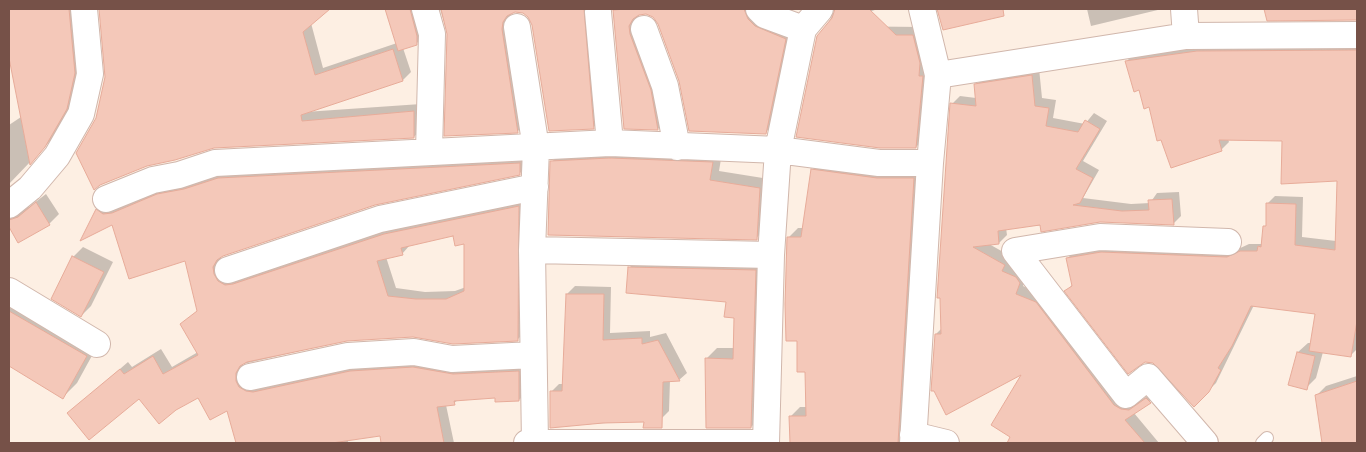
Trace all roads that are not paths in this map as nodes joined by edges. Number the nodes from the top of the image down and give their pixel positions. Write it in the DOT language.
graph roads {
  1 [pos="84,9"];
  2 [pos="425,9"];
  3 [pos="759,9"];
  4 [pos="820,9"];
  5 [pos="922,9"];
  6 [pos="1184,9"];
  7 [pos="598,12"];
  8 [pos="517,28"];
  9 [pos="644,29"];
  10 [pos="804,29"];
  11 [pos="1357,35"];
  12 [pos="1186,36"];
  13 [pos="938,74"];
  14 [pos="610,143"];
  15 [pos="677,147"];
  16 [pos="536,148"];
  17 [pos="778,150"];
  18 [pos="429,151"];
  19 [pos="930,163"];
  20 [pos="534,186"];
  21 [pos="106,199"];
  22 [pos="9,205"];
  23 [pos="1228,242"];
  24 [pos="532,250"];
  25 [pos="771,255"];
  26 [pos="228,270"];
  27 [pos="9,291"];
  28 [pos="97,344"];
  29 [pos="533,355"];
  30 [pos="250,377"];
  31 [pos="913,439"];
  32 [pos="532,443"];
  33 [pos="766,443"];
  34 [pos="946,443"];
  35 [pos="1205,443"];
  1 -- 22 [label="street"];
  2 -- 18 [label="street"];
  3 -- 10 [label="street"];
  4 -- 10 [label="street"];
  5 -- 13 [label="street"];
  6 -- 12 [label="street"];
  7 -- 14 [label="street"];
  8 -- 16 [label="street"];
  9 -- 15 [label="street"];
  10 -- 17 [label="street"];
  11 -- 12 [label="street"];
  12 -- 13 [label="street"];
  13 -- 19 [label="street"];
  14 -- 15 [label="street"];
  14 -- 16 [label="street"];
  15 -- 17 [label="street"];
  16 -- 18 [label="street"];
  16 -- 20 [label="street"];
  17 -- 19 [label="street"];
  17 -- 25 [label="street"];
  18 -- 21 [label="street"];
  19 -- 31 [label="street"];
  20 -- 24 [label="street"];
  20 -- 26 [label="street"];
  23 -- 35 [label="street"];
  24 -- 25 [label="street"];
  24 -- 29 [label="street"];
  25 -- 33 [label="street"];
  27 -- 28 [label="street"];
  29 -- 30 [label="street"];
  29 -- 32 [label="street"];
  31 -- 34 [label="street"];
  32 -- 33 [label="street"];
}
